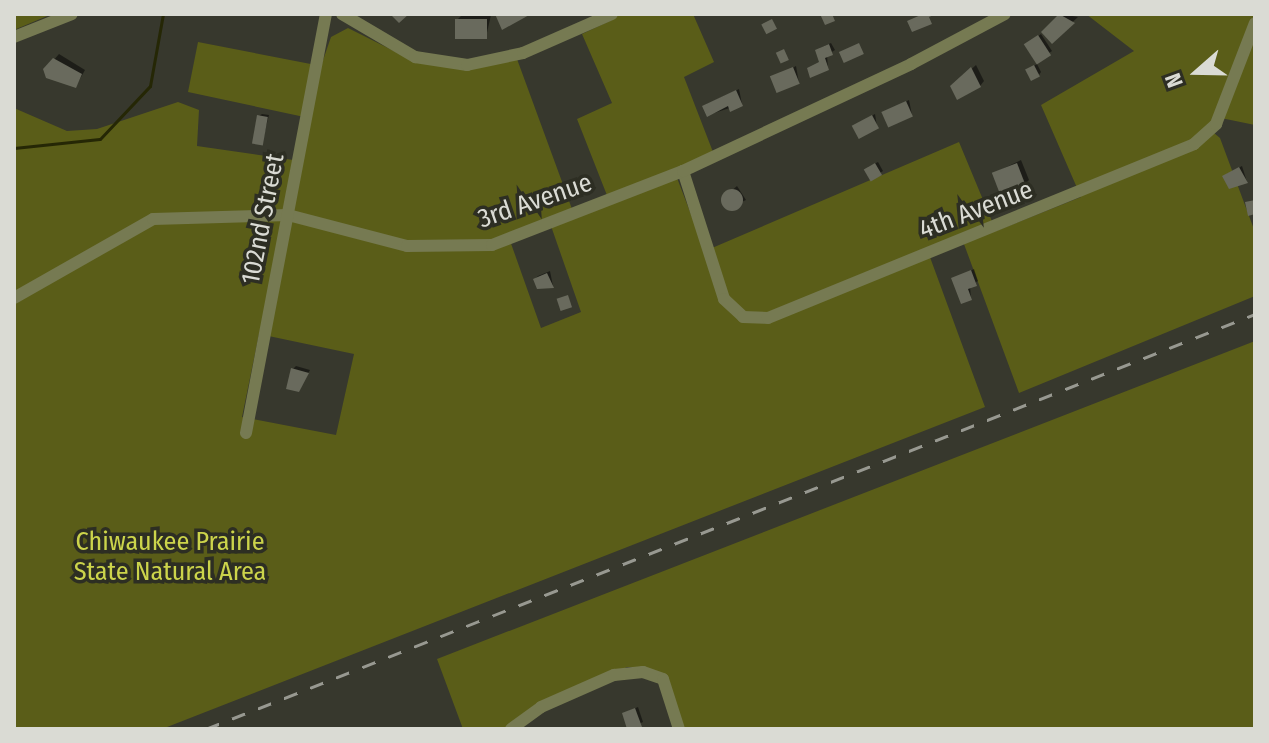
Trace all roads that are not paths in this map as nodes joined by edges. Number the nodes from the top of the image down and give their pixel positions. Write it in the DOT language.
graph roads {
  1 [pos="72,14"];
  2 [pos="326,14"];
  3 [pos="342,14"];
  4 [pos="612,14"];
  5 [pos="1005,14"];
  6 [pos="1255,23"];
  7 [pos="14,37"];
  8 [pos="683,171"];
  9 [pos="288,215"];
  10 [pos="14,298"];
  11 [pos="246,433"];
  12 [pos="511,729"];
  13 [pos="679,729"];
  1 -- 7 [label="street"];
  2 -- 9 [label="street, 102nd Street"];
  3 -- 4 [label="street"];
  5 -- 8 [label="street, 3rd Avenue"];
  6 -- 8 [label="street, 4th Avenue"];
  8 -- 9 [label="street, 3rd Avenue"];
  9 -- 10 [label="street, 3rd Avenue"];
  9 -- 11 [label="street, 102nd Street"];
  12 -- 13 [label="street"];
}
